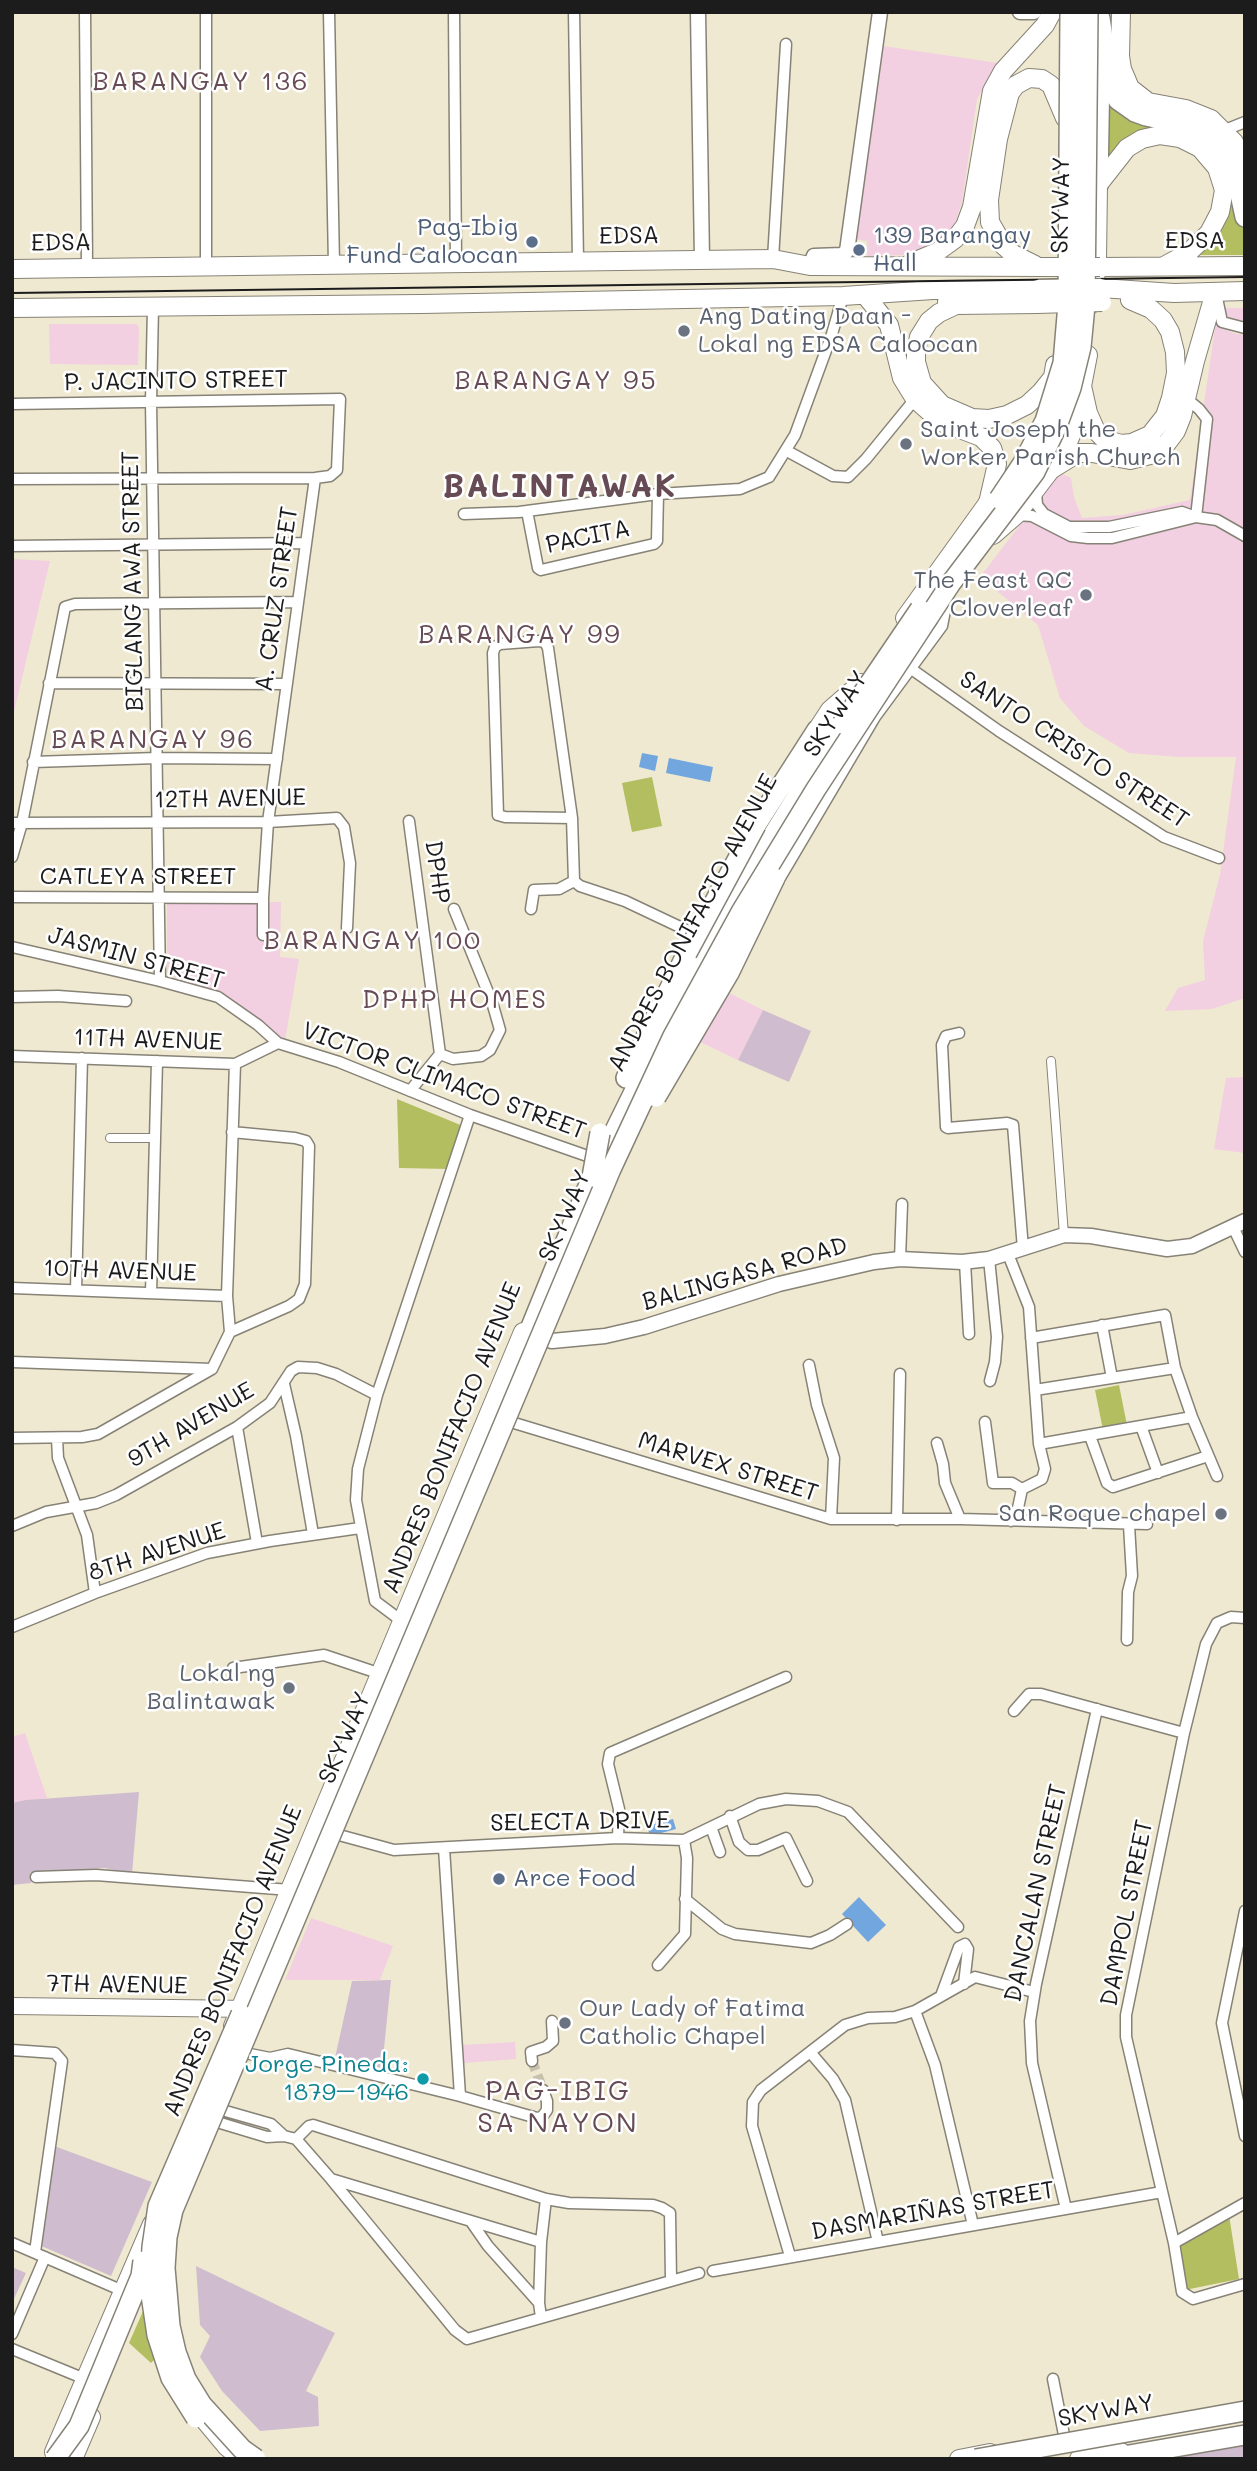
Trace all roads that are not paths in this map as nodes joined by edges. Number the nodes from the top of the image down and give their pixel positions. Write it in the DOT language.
graph roads {
  1 [pos="85,12"];
  2 [pos="206,12"];
  3 [pos="330,12"];
  4 [pos="454,12"];
  5 [pos="574,12"];
  6 [pos="698,12"];
  7 [pos="880,12"];
  8 [pos="1020,12"];
  9 [pos="1034,12"];
  10 [pos="1052,12"];
  11 [pos="1061,12"];
  12 [pos="1070,12"];
  13 [pos="1121,12"];
  14 [pos="1093,14"];
  15 [pos="786,44"];
  16 [pos="1065,117"];
  17 [pos="1245,122"];
  18 [pos="1225,130"];
  19 [pos="1245,164"];
  20 [pos="1090,183"];
  21 [pos="1245,217"];
  22 [pos="773,259"];
  23 [pos="702,260"];
  24 [pos="578,261"];
  25 [pos="456,262"];
  26 [pos="334,264"];
  27 [pos="810,265"];
  28 [pos="1245,265"];
  29 [pos="206,266"];
  30 [pos="900,266"];
  31 [pos="1164,266"];
  32 [pos="87,267"];
  33 [pos="1041,267"];
  34 [pos="12,269"];
  35 [pos="1245,291"];
  36 [pos="914,292"];
  37 [pos="1215,292"];
  38 [pos="1174,293"];
  39 [pos="865,295"];
  40 [pos="843,296"];
  41 [pos="1038,296"];
  42 [pos="1099,299"];
  43 [pos="1130,300"];
  44 [pos="957,304"];
  45 [pos="153,307"];
  46 [pos="12,308"];
  47 [pos="1245,328"];
  48 [pos="1053,377"];
  49 [pos="1082,386"];
  50 [pos="915,400"];
  51 [pos="1187,400"];
  52 [pos="151,402"];
  53 [pos="12,404"];
  54 [pos="787,450"];
  55 [pos="1047,470"];
  56 [pos="315,478"];
  57 [pos="152,479"];
  58 [pos="12,480"];
  59 [pos="658,494"];
  60 [pos="988,503"];
  61 [pos="527,511"];
  62 [pos="464,514"];
  63 [pos="1016,515"];
  64 [pos="1196,517"];
  65 [pos="993,535"];
  66 [pos="1245,536"];
  67 [pos="153,543"];
  68 [pos="306,543"];
  69 [pos="12,546"];
  70 [pos="949,592"];
  71 [pos="298,602"];
  72 [pos="154,603"];
  73 [pos="911,668"];
  74 [pos="49,683"];
  75 [pos="156,683"];
  76 [pos="861,683"];
  77 [pos="287,684"];
  78 [pos="875,717"];
  79 [pos="817,730"];
  80 [pos="157,758"];
  81 [pos="277,759"];
  82 [pos="33,762"];
  83 [pos="810,763"];
  84 [pos="572,818"];
  85 [pos="408,821"];
  86 [pos="158,822"];
  87 [pos="268,822"];
  88 [pos="17,823"];
  89 [pos="12,858"];
  90 [pos="1219,858"];
  91 [pos="574,881"];
  92 [pos="12,897"];
  93 [pos="263,898"];
  94 [pos="158,899"];
  95 [pos="454,909"];
  96 [pos="531,909"];
  97 [pos="347,928"];
  98 [pos="263,935"];
  99 [pos="708,940"];
  100 [pos="12,947"];
  101 [pos="160,981"];
  102 [pos="12,997"];
  103 [pos="126,1001"];
  104 [pos="959,1033"];
  105 [pos="278,1043"];
  106 [pos="440,1054"];
  107 [pos="12,1056"];
  108 [pos="82,1058"];
  109 [pos="157,1061"];
  110 [pos="1051,1061"];
  111 [pos="235,1064"];
  112 [pos="410,1091"];
  113 [pos="640,1109"];
  114 [pos="470,1115"];
  115 [pos="232,1132"];
  116 [pos="110,1138"];
  117 [pos="155,1138"];
  118 [pos="600,1168"];
  119 [pos="902,1204"];
  120 [pos="1239,1224"];
  121 [pos="1064,1235"];
  122 [pos="1023,1249"];
  123 [pos="1245,1252"];
  124 [pos="1008,1254"];
  125 [pos="900,1259"];
  126 [pos="989,1259"];
  127 [pos="965,1262"];
  128 [pos="12,1288"];
  129 [pos="76,1290"];
  130 [pos="150,1293"];
  131 [pos="227,1297"];
  132 [pos="1102,1325"];
  133 [pos="230,1332"];
  134 [pos="969,1334"];
  135 [pos="542,1338"];
  136 [pos="1031,1338"];
  137 [pos="12,1362"];
  138 [pos="809,1365"];
  139 [pos="1175,1368"];
  140 [pos="212,1369"];
  141 [pos="900,1374"];
  142 [pos="1112,1378"];
  143 [pos="990,1381"];
  144 [pos="284,1384"];
  145 [pos="1035,1391"];
  146 [pos="377,1395"];
  147 [pos="488,1416"];
  148 [pos="1192,1417"];
  149 [pos="507,1420"];
  150 [pos="985,1422"];
  151 [pos="1141,1426"];
  152 [pos="237,1427"];
  153 [pos="1090,1436"];
  154 [pos="12,1438"];
  155 [pos="57,1438"];
  156 [pos="937,1443"];
  157 [pos="1039,1444"];
  158 [pos="1208,1456"];
  159 [pos="1158,1473"];
  160 [pos="1217,1476"];
  161 [pos="1022,1489"];
  162 [pos="77,1506"];
  163 [pos="831,1519"];
  164 [pos="960,1519"];
  165 [pos="897,1520"];
  166 [pos="1011,1521"];
  167 [pos="1147,1524"];
  168 [pos="1129,1525"];
  169 [pos="12,1526"];
  170 [pos="360,1528"];
  171 [pos="313,1534"];
  172 [pos="257,1543"];
  173 [pos="95,1593"];
  174 [pos="1245,1618"];
  175 [pos="403,1622"];
  176 [pos="12,1627"];
  177 [pos="1128,1640"];
  178 [pos="233,1668"];
  179 [pos="381,1674"];
  180 [pos="786,1677"];
  181 [pos="1097,1709"];
  182 [pos="1014,1711"];
  183 [pos="1184,1733"];
  184 [pos="730,1816"];
  185 [pos="711,1827"];
  186 [pos="315,1828"];
  187 [pos="337,1835"];
  188 [pos="618,1838"];
  189 [pos="684,1840"];
  190 [pos="444,1848"];
  191 [pos="720,1852"];
  192 [pos="36,1877"];
  193 [pos="807,1881"];
  194 [pos="290,1890"];
  195 [pos="685,1899"];
  196 [pos="1245,1911"];
  197 [pos="847,1924"];
  198 [pos="958,1927"];
  199 [pos="658,1965"];
  200 [pos="964,1984"];
  201 [pos="1034,1992"];
  202 [pos="941,1996"];
  203 [pos="12,2006"];
  204 [pos="241,2009"];
  205 [pos="264,2009"];
  206 [pos="915,2011"];
  207 [pos="552,2021"];
  208 [pos="12,2050"];
  209 [pos="810,2052"];
  210 [pos="245,2053"];
  211 [pos="531,2061"];
  212 [pos="543,2090"];
  213 [pos="460,2096"];
  214 [pos="219,2116"];
  215 [pos="1245,2136"];
  216 [pos="296,2139"];
  217 [pos="331,2179"];
  218 [pos="1161,2192"];
  219 [pos="546,2199"];
  220 [pos="1245,2203"];
  221 [pos="158,2206"];
  222 [pos="1066,2209"];
  223 [pos="472,2223"];
  224 [pos="973,2225"];
  225 [pos="541,2242"];
  226 [pos="878,2242"];
  227 [pos="12,2243"];
  228 [pos="1174,2243"];
  229 [pos="40,2254"];
  230 [pos="790,2256"];
  231 [pos="713,2271"];
  232 [pos="699,2273"];
  233 [pos="671,2280"];
  234 [pos="147,2281"];
  235 [pos="1245,2284"];
  236 [pos="123,2291"];
  237 [pos="539,2303"];
  238 [pos="541,2317"];
  239 [pos="12,2334"];
  240 [pos="12,2348"];
  241 [pos="85,2379"];
  242 [pos="1053,2379"];
  243 [pos="1245,2409"];
  244 [pos="1245,2432"];
  245 [pos="1065,2440"];
  246 [pos="53,2459"];
  247 [pos="73,2459"];
  248 [pos="236,2459"];
  249 [pos="242,2459"];
  250 [pos="256,2459"];
  251 [pos="959,2459"];
  252 [pos="976,2459"];
  253 [pos="1067,2459"];
  254 [pos="1079,2459"];
  255 [pos="1106,2459"];
  1 -- 32 [label="street"];
  2 -- 29 [label="street"];
  3 -- 26 [label="street"];
  4 -- 25 [label="street"];
  5 -- 24 [label="street"];
  6 -- 23 [label="street"];
  7 -- 27 [label="street"];
  8 -- 9 [label="street"];
  10 -- 30 [label="main road"];
  11 -- 16 [label="main road, ANDRES BONIFACIO AVENUE"];
  12 -- 118 [label="highway, SKYWAY, bridge"];
  13 -- 18 [label="main road"];
  14 -- 20 [label="highway"];
  14 -- 21 [label="highway"];
  14 -- 118 [label="highway, SKYWAY, bridge"];
  15 -- 22 [label="street"];
  16 -- 33 [label="main road"];
  16 -- 48 [label="main road, ANDRES BONIFACIO AVENUE"];
  17 -- 18 [label="street"];
  18 -- 19 [label="main road"];
  20 -- 31 [label="main road"];
  20 -- 42 [label="main road"];
  22 -- 23 [label="main road, EDSA"];
  22 -- 27 [label="main road, EDSA"];
  23 -- 24 [label="main road, EDSA"];
  24 -- 25 [label="main road, EDSA"];
  25 -- 26 [label="main road, EDSA"];
  26 -- 29 [label="main road, EDSA"];
  27 -- 30 [label="main road, EDSA"];
  28 -- 31 [label="main road, EDSA"];
  29 -- 32 [label="main road, EDSA"];
  30 -- 33 [label="main road, EDSA"];
  31 -- 33 [label="main road, EDSA, bridge"];
  32 -- 34 [label="main road, EDSA"];
  35 -- 37 [label="main road, EDSA"];
  36 -- 39 [label="main road, EDSA"];
  36 -- 41 [label="main road, EDSA"];
  36 -- 44 [label="main road"];
  37 -- 38 [label="main road, EDSA"];
  37 -- 47 [label="street"];
  37 -- 51 [label="main road"];
  38 -- 42 [label="main road, EDSA"];
  38 -- 43 [label="main road"];
  39 -- 40 [label="main road"];
  39 -- 50 [label="main road"];
  40 -- 45 [label="main road"];
  40 -- 54 [label="street"];
  41 -- 42 [label="main road, EDSA, bridge"];
  41 -- 44 [label="main road"];
  42 -- 43 [label="main road"];
  42 -- 49 [label="main road"];
  43 -- 49 [label="main road"];
  44 -- 48 [label="main road"];
  45 -- 46 [label="main road"];
  45 -- 52 [label="street, BIGLANG AWA STREET"];
  48 -- 60 [label="main road, ANDRES BONIFACIO AVENUE"];
  49 -- 55 [label="main road, ANDRES BONIFACIO AVENUE"];
  50 -- 54 [label="street"];
  50 -- 60 [label="main road"];
  51 -- 55 [label="main road"];
  51 -- 64 [label="street"];
  52 -- 53 [label="street, P. JACINTO STREET"];
  52 -- 56 [label="street, P. JACINTO STREET"];
  52 -- 57 [label="street, BIGLANG AWA STREET"];
  54 -- 59 [label="street"];
  55 -- 63 [label="main road, ANDRES BONIFACIO AVENUE"];
  55 -- 64 [label="street"];
  55 -- 65 [label="main road, ANDRES BONIFACIO AVENUE"];
  56 -- 57 [label="street"];
  56 -- 68 [label="street, A. CRUZ STREET"];
  57 -- 58 [label="street"];
  57 -- 67 [label="street, BIGLANG AWA STREET"];
  59 -- 61 [label="street"];
  59 -- 61 [label="street, PACITA"];
  60 -- 76 [label="main road, ANDRES BONIFACIO AVENUE"];
  61 -- 62 [label="street"];
  63 -- 64 [label="street"];
  63 -- 65 [label="main road, ANDRES BONIFACIO AVENUE"];
  64 -- 66 [label="street"];
  65 -- 70 [label="main road, ANDRES BONIFACIO AVENUE"];
  67 -- 68 [label="street"];
  67 -- 69 [label="street"];
  67 -- 72 [label="street, BIGLANG AWA STREET"];
  68 -- 71 [label="street, A. CRUZ STREET"];
  70 -- 73 [label="street, ANDRES BONIFACIO AVENUE"];
  70 -- 113 [label="main road, ANDRES BONIFACIO AVENUE"];
  71 -- 72 [label="street"];
  71 -- 77 [label="street, A. CRUZ STREET"];
  72 -- 74 [label="street"];
  72 -- 75 [label="street, BIGLANG AWA STREET"];
  73 -- 78 [label="street, ANDRES BONIFACIO AVENUE"];
  73 -- 90 [label="street, SANTO CRISTO STREET"];
  74 -- 75 [label="street"];
  74 -- 82 [label="street"];
  75 -- 77 [label="street"];
  75 -- 80 [label="street, BIGLANG AWA STREET"];
  76 -- 79 [label="main road"];
  76 -- 83 [label="main road, ANDRES BONIFACIO AVENUE"];
  77 -- 81 [label="street, A. CRUZ STREET"];
  78 -- 113 [label="street, ANDRES BONIFACIO AVENUE"];
  78 -- 118 [label="highway, bridge"];
  79 -- 83 [label="main road"];
  79 -- 118 [label="highway, bridge"];
  80 -- 81 [label="street"];
  80 -- 82 [label="street"];
  80 -- 86 [label="street, BIGLANG AWA STREET"];
  81 -- 87 [label="street, A. CRUZ STREET"];
  82 -- 88 [label="street"];
  83 -- 99 [label="main road, ANDRES BONIFACIO AVENUE"];
  84 -- 84 [label="street"];
  84 -- 91 [label="street"];
  85 -- 106 [label="street, DPHP"];
  86 -- 87 [label="street, 12TH AVENUE"];
  86 -- 88 [label="street, 12TH AVENUE"];
  86 -- 94 [label="street, BIGLANG AWA STREET"];
  87 -- 93 [label="street, A. CRUZ STREET"];
  87 -- 97 [label="street, 12TH AVENUE"];
  88 -- 89 [label="street"];
  91 -- 96 [label="street"];
  91 -- 99 [label="street"];
  92 -- 94 [label="street, CATLEYA STREET"];
  93 -- 94 [label="street, CATLEYA STREET"];
  93 -- 98 [label="street, A. CRUZ STREET"];
  94 -- 101 [label="street, BIGLANG AWA STREET"];
  95 -- 106 [label="street, DPHP"];
  99 -- 118 [label="main road, ANDRES BONIFACIO AVENUE"];
  100 -- 101 [label="street, JASMIN STREET"];
  101 -- 105 [label="street, JASMIN STREET"];
  102 -- 103 [label="street"];
  104 -- 122 [label="street"];
  105 -- 111 [label="street, 11TH AVENUE"];
  105 -- 112 [label="street, VICTOR CLIMACO STREET"];
  106 -- 112 [label="street"];
  107 -- 108 [label="street, 11TH AVENUE"];
  108 -- 109 [label="street, 11TH AVENUE"];
  108 -- 129 [label="street"];
  109 -- 111 [label="street, 11TH AVENUE"];
  109 -- 117 [label="street"];
  110 -- 121 [label="street"];
  111 -- 115 [label="street"];
  112 -- 114 [label="street, VICTOR CLIMACO STREET"];
  113 -- 135 [label="main road, ANDRES BONIFACIO AVENUE"];
  114 -- 118 [label="street, VICTOR CLIMACO STREET"];
  114 -- 146 [label="street"];
  115 -- 131 [label="street"];
  115 -- 133 [label="street"];
  116 -- 117 [label="street"];
  117 -- 130 [label="street"];
  118 -- 147 [label="main road, ANDRES BONIFACIO AVENUE"];
  118 -- 221 [label="highway, SKYWAY, bridge"];
  118 -- 250 [label="highway, SKYWAY, bridge"];
  119 -- 125 [label="street"];
  120 -- 121 [label="street, BALINGASA ROAD"];
  120 -- 123 [label="street"];
  121 -- 122 [label="street, BALINGASA ROAD"];
  122 -- 124 [label="street, BALINGASA ROAD"];
  124 -- 126 [label="street, BALINGASA ROAD"];
  124 -- 136 [label="street"];
  125 -- 127 [label="street, BALINGASA ROAD"];
  125 -- 135 [label="street, BALINGASA ROAD"];
  126 -- 127 [label="street, BALINGASA ROAD"];
  126 -- 143 [label="street"];
  127 -- 134 [label="street"];
  128 -- 129 [label="street, 10TH AVENUE"];
  129 -- 130 [label="street, 10TH AVENUE"];
  130 -- 131 [label="street, 10TH AVENUE"];
  131 -- 133 [label="street"];
  132 -- 136 [label="street"];
  132 -- 139 [label="street"];
  132 -- 142 [label="street"];
  133 -- 140 [label="street"];
  135 -- 149 [label="main road, ANDRES BONIFACIO AVENUE"];
  136 -- 145 [label="street"];
  137 -- 140 [label="street"];
  138 -- 163 [label="street"];
  139 -- 142 [label="street"];
  139 -- 148 [label="street"];
  140 -- 155 [label="street"];
  141 -- 165 [label="street"];
  142 -- 145 [label="street"];
  144 -- 146 [label="street, 9TH AVENUE"];
  144 -- 152 [label="street, 9TH AVENUE"];
  144 -- 171 [label="street"];
  145 -- 157 [label="street"];
  146 -- 170 [label="street"];
  147 -- 149 [label="street, MARVEX STREET"];
  147 -- 175 [label="main road, ANDRES BONIFACIO AVENUE"];
  148 -- 151 [label="street"];
  148 -- 158 [label="street"];
  149 -- 163 [label="street, MARVEX STREET"];
  149 -- 187 [label="main road, ANDRES BONIFACIO AVENUE"];
  150 -- 161 [label="street"];
  151 -- 153 [label="street"];
  151 -- 159 [label="street"];
  152 -- 162 [label="street, 9TH AVENUE"];
  152 -- 172 [label="street"];
  153 -- 157 [label="street"];
  153 -- 159 [label="street"];
  154 -- 155 [label="street"];
  155 -- 162 [label="street"];
  156 -- 164 [label="street"];
  157 -- 161 [label="street"];
  158 -- 159 [label="street"];
  158 -- 160 [label="street"];
  161 -- 166 [label="street"];
  162 -- 169 [label="street, 9TH AVENUE"];
  162 -- 173 [label="street"];
  163 -- 165 [label="street, MARVEX STREET"];
  164 -- 165 [label="street, MARVEX STREET"];
  164 -- 166 [label="street, MARVEX STREET"];
  166 -- 168 [label="street, MARVEX STREET"];
  167 -- 168 [label="street, MARVEX STREET"];
  168 -- 177 [label="street"];
  170 -- 171 [label="street, 8TH AVENUE"];
  170 -- 175 [label="street"];
  171 -- 172 [label="street, 8TH AVENUE"];
  172 -- 173 [label="street, 8TH AVENUE"];
  173 -- 176 [label="street, 8TH AVENUE"];
  174 -- 183 [label="street, DAMPOL STREET"];
  175 -- 179 [label="main road, ANDRES BONIFACIO AVENUE"];
  178 -- 179 [label="street"];
  179 -- 186 [label="main road, ANDRES BONIFACIO AVENUE"];
  180 -- 188 [label="street"];
  181 -- 182 [label="street"];
  181 -- 183 [label="street"];
  181 -- 201 [label="street, DANCALAN STREET"];
  183 -- 218 [label="street, DAMPOL STREET"];
  184 -- 185 [label="street, SELECTA DRIVE"];
  184 -- 193 [label="street"];
  184 -- 198 [label="street, SELECTA DRIVE"];
  185 -- 189 [label="street, SELECTA DRIVE"];
  185 -- 191 [label="street"];
  186 -- 187 [label="street, SELECTA DRIVE"];
  186 -- 194 [label="main road, ANDRES BONIFACIO AVENUE"];
  187 -- 190 [label="street, SELECTA DRIVE"];
  187 -- 205 [label="main road, ANDRES BONIFACIO AVENUE"];
  188 -- 189 [label="street, SELECTA DRIVE"];
  188 -- 190 [label="street, SELECTA DRIVE"];
  189 -- 195 [label="street"];
  190 -- 213 [label="street"];
  192 -- 194 [label="street"];
  194 -- 204 [label="main road, ANDRES BONIFACIO AVENUE"];
  195 -- 197 [label="street"];
  195 -- 199 [label="street"];
  196 -- 215 [label="street"];
  200 -- 201 [label="street"];
  200 -- 202 [label="street"];
  200 -- 202 [label="street"];
  201 -- 222 [label="street, DANCALAN STREET"];
  202 -- 206 [label="street"];
  203 -- 204 [label="main road, 7TH AVENUE"];
  204 -- 205 [label="main road, 7TH AVENUE"];
  204 -- 236 [label="main road, ANDRES BONIFACIO AVENUE"];
  205 -- 210 [label="main road, ANDRES BONIFACIO AVENUE"];
  206 -- 209 [label="street"];
  206 -- 224 [label="street"];
  207 -- 211 [label="street"];
  208 -- 229 [label="street"];
  209 -- 226 [label="street"];
  209 -- 230 [label="street"];
  210 -- 213 [label="street"];
  210 -- 214 [label="main road, ANDRES BONIFACIO AVENUE"];
  212 -- 213 [label="street"];
  214 -- 216 [label="street"];
  214 -- 234 [label="main road, ANDRES BONIFACIO AVENUE"];
  216 -- 217 [label="street"];
  216 -- 219 [label="street"];
  217 -- 223 [label="street"];
  217 -- 238 [label="street"];
  218 -- 222 [label="street, DASMARIÑAS STREET"];
  218 -- 228 [label="street, DAMPOL STREET"];
  219 -- 225 [label="street"];
  219 -- 233 [label="street"];
  220 -- 228 [label="street"];
  221 -- 246 [label="highway, bridge"];
  221 -- 248 [label="highway, SKYWAY, bridge"];
  222 -- 224 [label="street, DASMARIÑAS STREET"];
  223 -- 225 [label="street"];
  223 -- 237 [label="street"];
  224 -- 226 [label="street, DASMARIÑAS STREET"];
  225 -- 237 [label="street"];
  226 -- 230 [label="street, DASMARIÑAS STREET"];
  227 -- 229 [label="street"];
  228 -- 235 [label="street, DAMPOL STREET"];
  229 -- 236 [label="street"];
  229 -- 239 [label="street"];
  230 -- 231 [label="street, DASMARIÑAS STREET"];
  232 -- 233 [label="street"];
  233 -- 238 [label="street"];
  234 -- 247 [label="main road, ANDRES BONIFACIO AVENUE"];
  234 -- 249 [label="main road"];
  236 -- 241 [label="main road, ANDRES BONIFACIO AVENUE"];
  237 -- 238 [label="street"];
  240 -- 241 [label="street"];
  241 -- 246 [label="main road, ANDRES BONIFACIO AVENUE"];
  242 -- 245 [label="street"];
  243 -- 245 [label="main road"];
  243 -- 252 [label="highway, SKYWAY, bridge"];
  244 -- 254 [label="main road"];
  244 -- 255 [label="highway, SKYWAY"];
  245 -- 251 [label="main road"];
  245 -- 253 [label="main road"];
}
